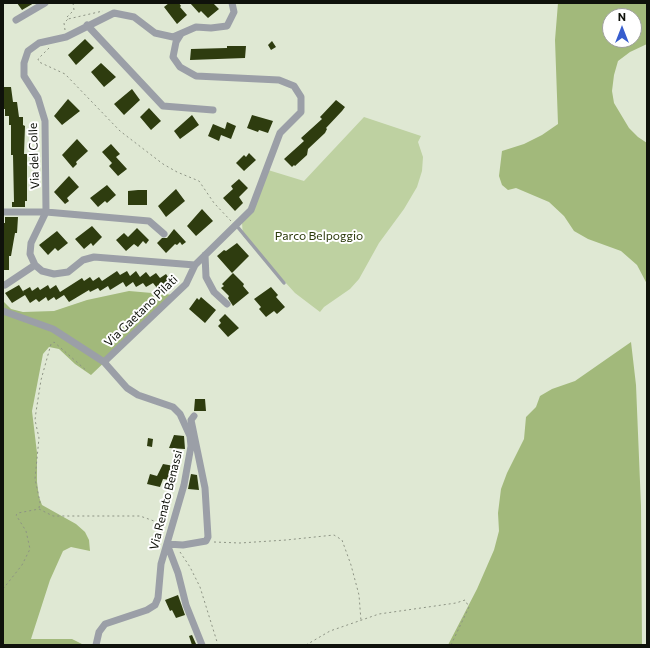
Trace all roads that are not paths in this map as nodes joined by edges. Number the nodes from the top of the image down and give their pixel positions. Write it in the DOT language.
graph roads {
  1 [pos="45,3"];
  2 [pos="232,3"];
  3 [pos="16,20"];
  4 [pos="87,26"];
  5 [pos="181,34"];
  6 [pos="213,110"];
  7 [pos="3,212"];
  8 [pos="46,212"];
  9 [pos="236,225"];
  10 [pos="164,234"];
  11 [pos="205,255"];
  12 [pos="195,264"];
  13 [pos="35,265"];
  14 [pos="284,283"];
  15 [pos="5,284"];
  16 [pos="226,304"];
  17 [pos="3,311"];
  18 [pos="104,362"];
  19 [pos="194,416"];
  20 [pos="167,544"];
  21 [pos="96,645"];
  22 [pos="202,645"];
  1 -- 3 [label="street"];
  2 -- 5 [label="street, Via del Colle"];
  4 -- 5 [label="street, Via del Colle"];
  4 -- 6 [label="street"];
  4 -- 8 [label="street, Via del Colle"];
  5 -- 9 [label="street, Via Gaetano Pilati"];
  7 -- 8 [label="street"];
  8 -- 10 [label="street"];
  8 -- 13 [label="street, Via del Colle"];
  9 -- 11 [label="street, Via Gaetano Pilati"];
  9 -- 14 [label="lane"];
  11 -- 12 [label="street, Via Gaetano Pilati"];
  11 -- 16 [label="street"];
  12 -- 13 [label="street"];
  12 -- 18 [label="street, Via Gaetano Pilati"];
  13 -- 15 [label="street"];
  17 -- 18 [label="street, Via Renato Benassi"];
  18 -- 20 [label="street, Via Renato Benassi"];
  19 -- 20 [label="street"];
  20 -- 21 [label="street, Via Renato Benassi"];
  20 -- 22 [label="street"];
}
